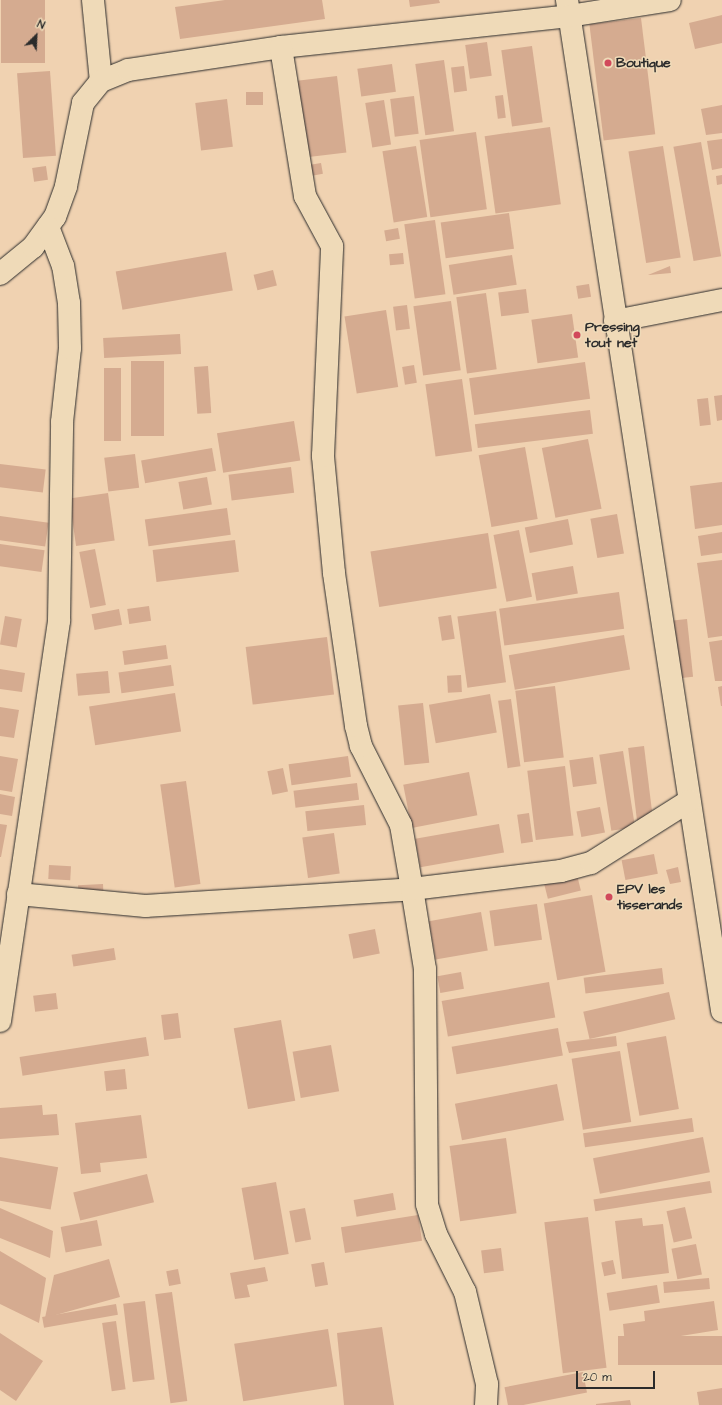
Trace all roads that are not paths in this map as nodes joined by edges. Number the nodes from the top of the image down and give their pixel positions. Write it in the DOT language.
graph roads {
  1 [pos="93,0"];
  2 [pos="670,0"];
  3 [pos="568,8"];
  4 [pos="281,47"];
  5 [pos="101,81"];
  6 [pos="48,227"];
  7 [pos="0,274"];
  8 [pos="722,300"];
  9 [pos="615,321"];
  10 [pos="689,801"];
  11 [pos="412,890"];
  12 [pos="18,894"];
  13 [pos="722,1011"];
  14 [pos="0,1021"];
  15 [pos="486,1405"];
  1 -- 5 [label="street"];
  2 -- 3 [label="street"];
  3 -- 4 [label="street"];
  3 -- 9 [label="street"];
  4 -- 5 [label="street"];
  4 -- 11 [label="street"];
  5 -- 6 [label="street"];
  6 -- 7 [label="street"];
  6 -- 12 [label="street"];
  8 -- 9 [label="street"];
  9 -- 10 [label="street"];
  10 -- 11 [label="street"];
  10 -- 13 [label="street"];
  11 -- 12 [label="street"];
  11 -- 15 [label="street"];
  12 -- 14 [label="street"];
}
